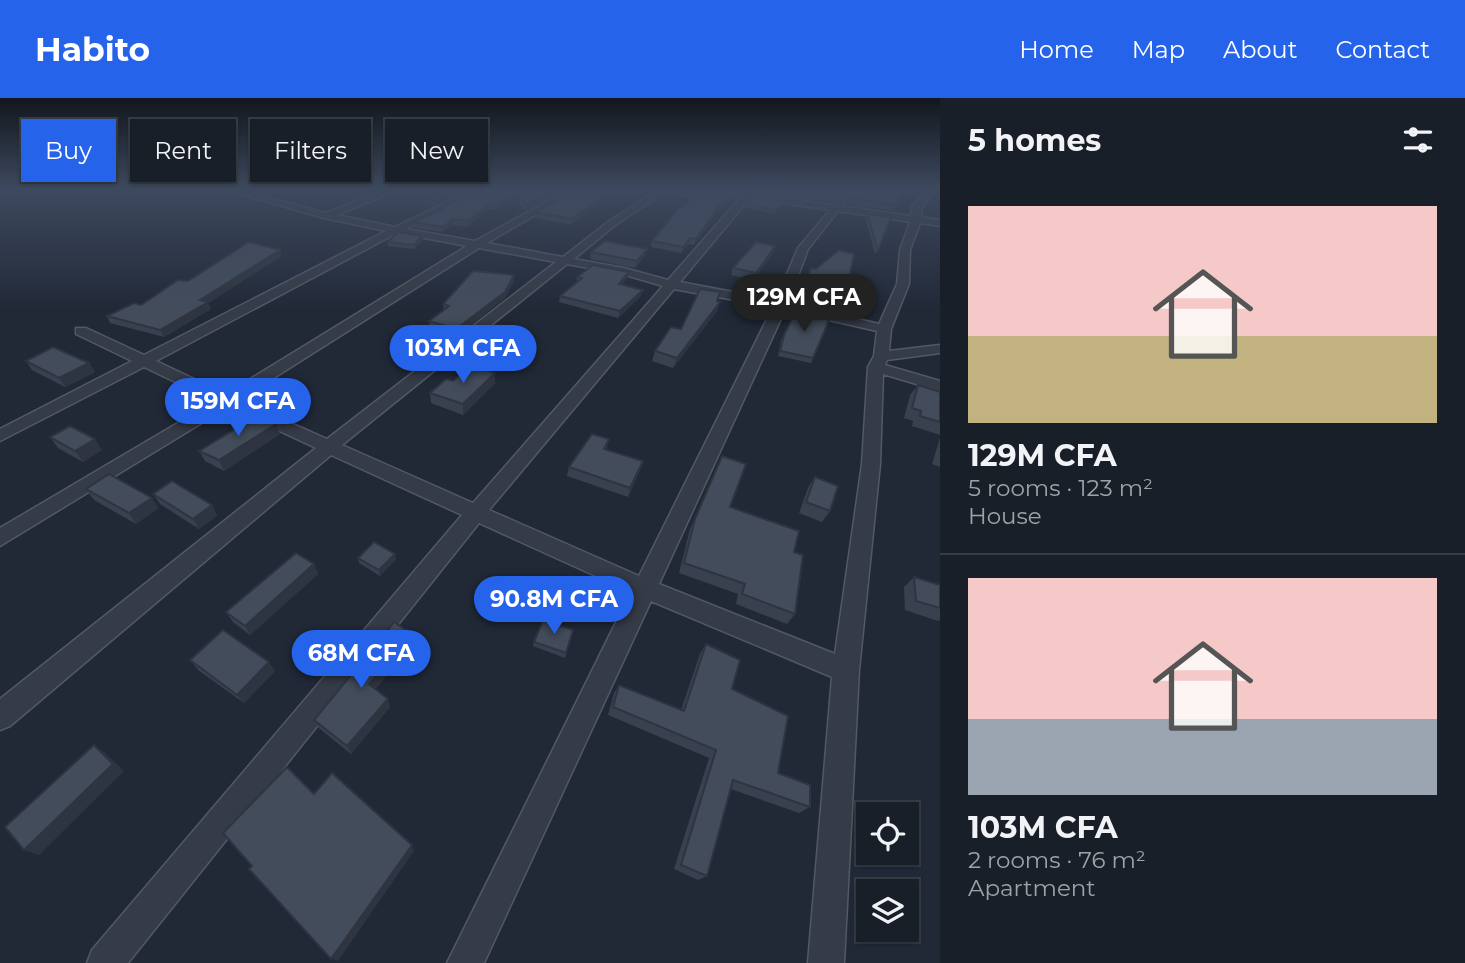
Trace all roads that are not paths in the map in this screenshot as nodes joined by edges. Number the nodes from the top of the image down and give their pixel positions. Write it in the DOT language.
graph roads {
  1 [pos="393,229"];
  2 [pos="504,229"];
  3 [pos="604,229"];
  4 [pos="717,229"];
  5 [pos="817,229"];
  6 [pos="912,229"];
  7 [pos="396,230"];
  8 [pos="478,244"];
  9 [pos="566,261"];
  10 [pos="669,284"];
  11 [pos="781,304"];
  12 [pos="884,329"];
  13 [pos="81,331"];
  14 [pos="940,349"];
  15 [pos="879,361"];
  16 [pos="146,362"];
  17 [pos="940,386"];
  18 [pos="227,401"];
  19 [pos="0,436"];
  20 [pos="330,446"];
  21 [pos="477,511"];
  22 [pos="0,538"];
  23 [pos="644,588"];
  24 [pos="846,670"];
  25 [pos="0,716"];
  26 [pos="105,963"];
  27 [pos="465,963"];
  28 [pos="826,963"];
  1 -- 7 [label="street"];
  2 -- 8 [label="street"];
  3 -- 9 [label="street"];
  4 -- 10 [label="street"];
  5 -- 11 [label="street"];
  6 -- 12 [label="street"];
  7 -- 8 [label="street"];
  7 -- 16 [label="street"];
  8 -- 9 [label="street"];
  8 -- 18 [label="street"];
  9 -- 10 [label="street"];
  9 -- 20 [label="street"];
  10 -- 11 [label="street"];
  10 -- 21 [label="street"];
  11 -- 12 [label="street"];
  11 -- 23 [label="street"];
  12 -- 15 [label="street"];
  13 -- 16 [label="street"];
  14 -- 15 [label="street"];
  15 -- 17 [label="street"];
  15 -- 24 [label="street"];
  16 -- 18 [label="street"];
  16 -- 19 [label="street"];
  18 -- 20 [label="street"];
  18 -- 22 [label="street"];
  20 -- 21 [label="street"];
  20 -- 25 [label="street"];
  21 -- 23 [label="street"];
  21 -- 26 [label="street"];
  23 -- 24 [label="street"];
  23 -- 27 [label="street"];
  24 -- 28 [label="street"];
}
